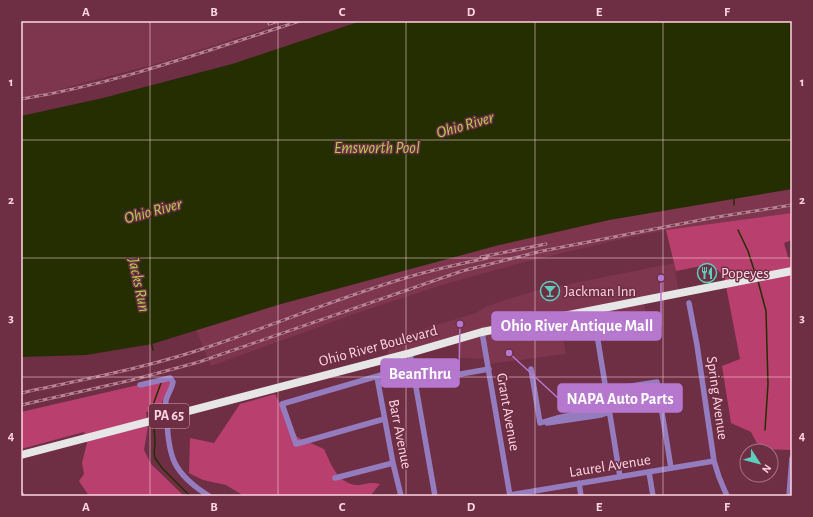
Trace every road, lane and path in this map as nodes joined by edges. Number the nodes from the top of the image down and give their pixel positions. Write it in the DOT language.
graph roads {
  1 [pos="792,271"];
  2 [pos="689,303"];
  3 [pos="593,310"];
  4 [pos="482,332"];
  5 [pos="410,353"];
  6 [pos="489,369"];
  7 [pos="531,369"];
  8 [pos="414,370"];
  9 [pos="377,377"];
  10 [pos="416,382"];
  11 [pos="140,385"];
  12 [pos="606,390"];
  13 [pos="610,412"];
  14 [pos="384,419"];
  15 [pos="21,454"];
  16 [pos="792,458"];
  17 [pos="714,461"];
  18 [pos="393,462"];
  19 [pos="671,468"];
  20 [pos="649,472"];
  21 [pos="620,477"];
  22 [pos="335,478"];
  23 [pos="579,484"];
  24 [pos="510,495"];
  25 [pos="209,496"];
  26 [pos="401,496"];
  27 [pos="435,496"];
  28 [pos="581,496"];
  29 [pos="653,496"];
  30 [pos="727,496"];
  31 [pos="789,496"];
  1 -- 3 [label="highway, Ohio River Boulevard / PA 65"];
  2 -- 17 [label="street, Spring Avenue"];
  3 -- 4 [label="highway, Ohio River Boulevard / PA 65"];
  3 -- 12 [label="street"];
  4 -- 5 [label="highway, Ohio River Boulevard / PA 65"];
  4 -- 6 [label="street, Grant Avenue"];
  5 -- 8 [label="street"];
  5 -- 15 [label="highway, Ohio River Boulevard / PA 65"];
  6 -- 10 [label="street"];
  6 -- 24 [label="street, Grant Avenue"];
  7 -- 13 [label="street"];
  8 -- 9 [label="street"];
  8 -- 10 [label="street"];
  9 -- 14 [label="street, Barr Avenue"];
  9 -- 14 [label="street"];
  10 -- 27 [label="street"];
  11 -- 25 [label="street"];
  12 -- 13 [label="street"];
  12 -- 19 [label="street"];
  13 -- 21 [label="street"];
  14 -- 18 [label="street, Barr Avenue"];
  16 -- 31 [label="street"];
  17 -- 19 [label="street, Laurel Avenue"];
  17 -- 30 [label="street, Spring Avenue"];
  18 -- 22 [label="street"];
  18 -- 26 [label="street, Barr Avenue"];
  19 -- 20 [label="street, Laurel Avenue"];
  20 -- 21 [label="street, Laurel Avenue"];
  20 -- 29 [label="street"];
  21 -- 23 [label="street, Laurel Avenue"];
  23 -- 24 [label="street, Laurel Avenue"];
  23 -- 28 [label="street"];
}
